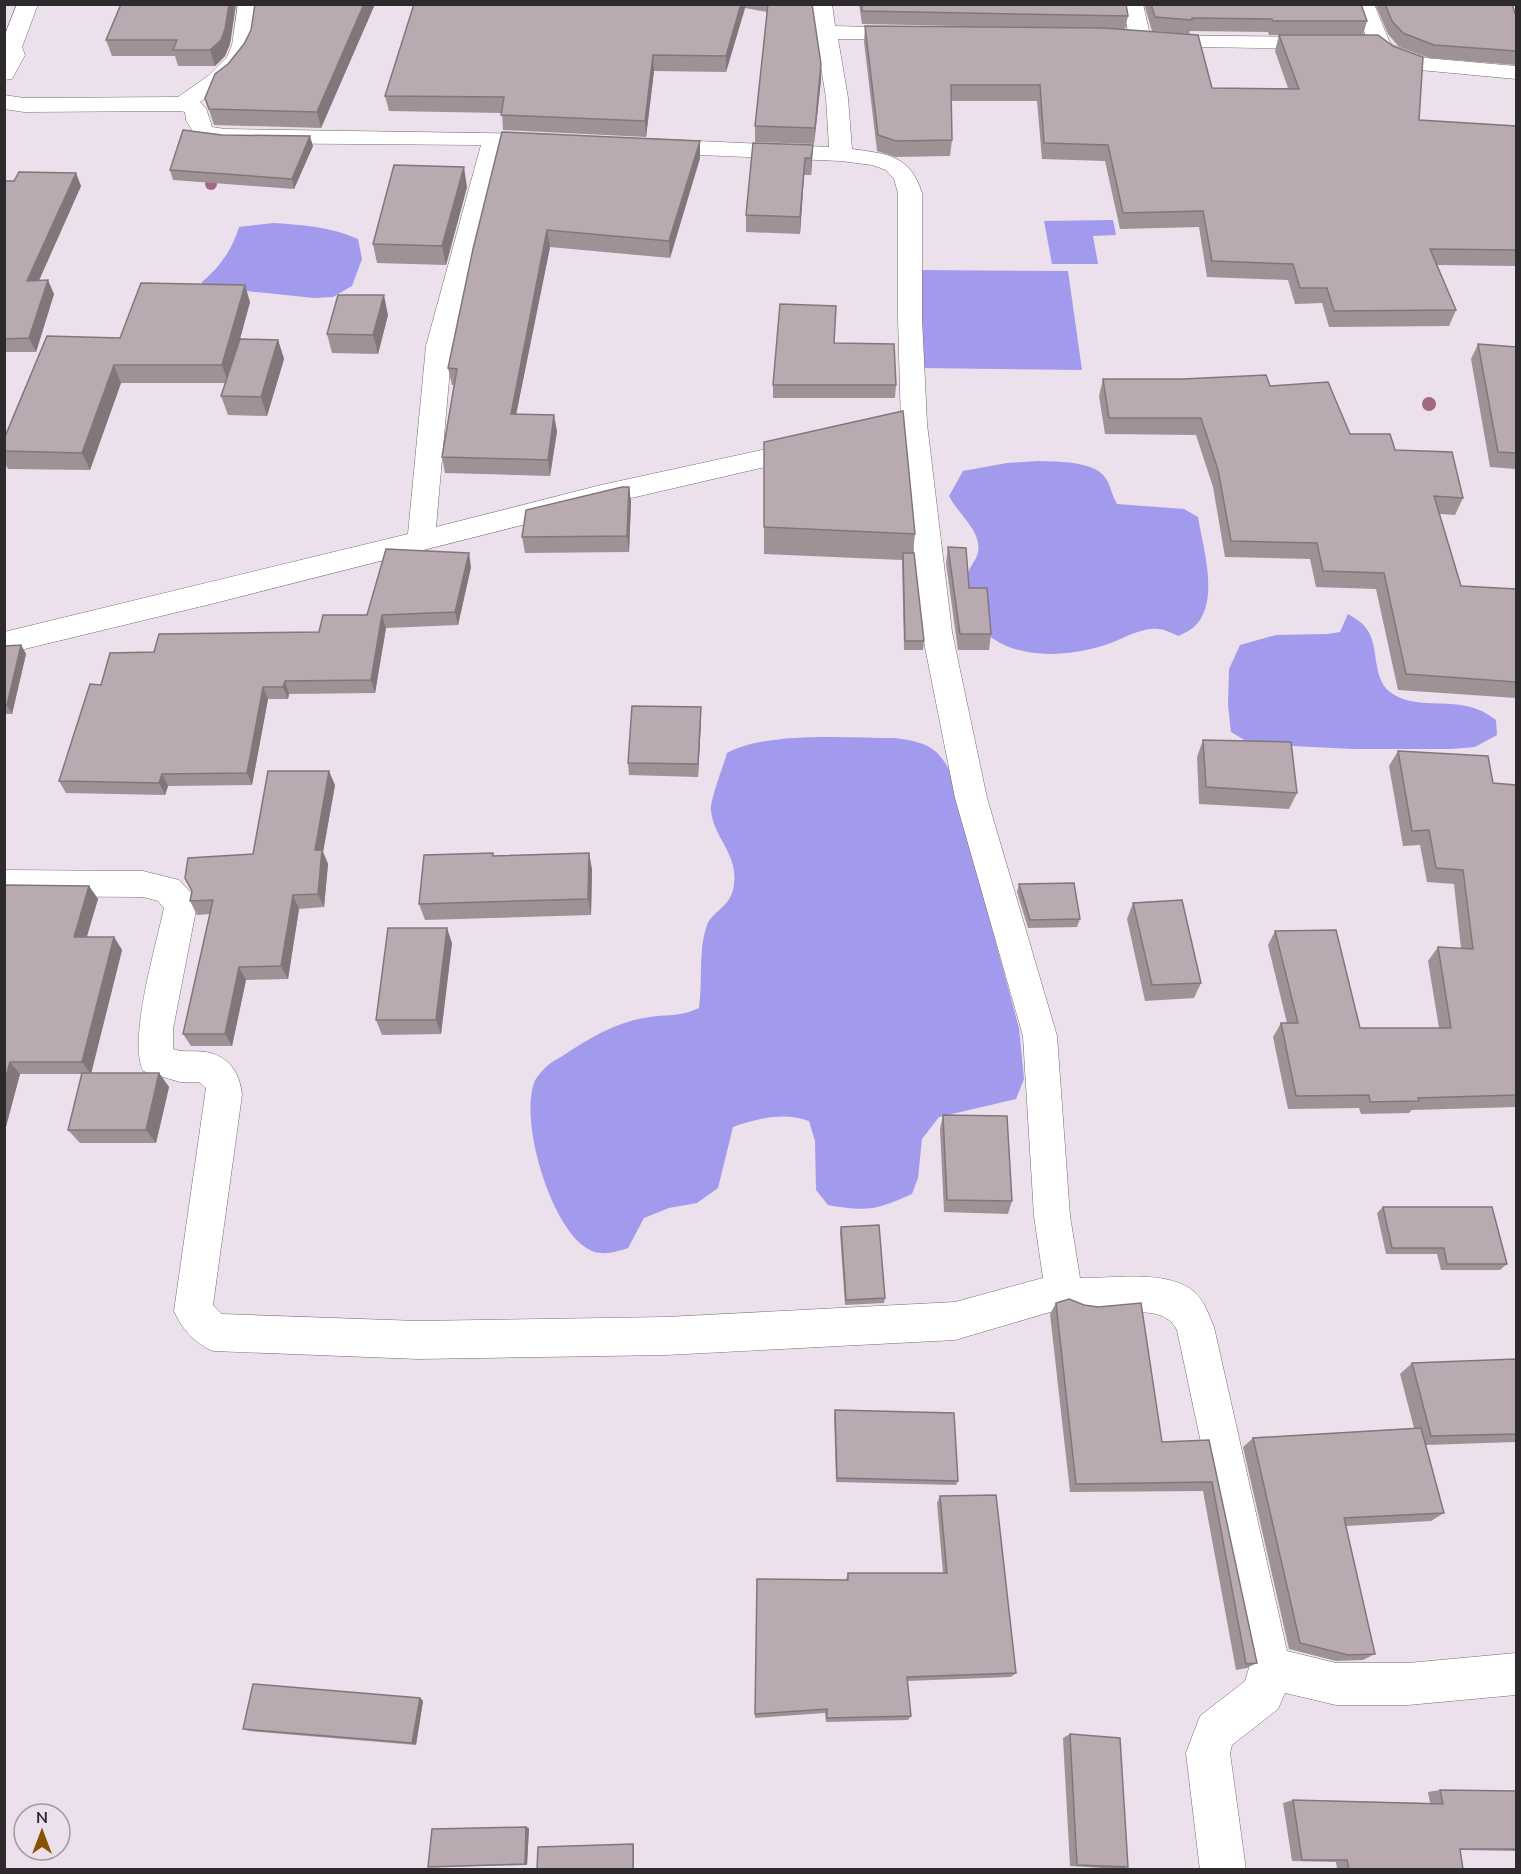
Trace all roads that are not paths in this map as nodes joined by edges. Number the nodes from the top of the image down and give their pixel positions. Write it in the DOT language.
graph roads {
  1 [pos="28,4"];
  2 [pos="249,4"];
  3 [pos="821,4"];
  4 [pos="1132,4"];
  5 [pos="1363,4"];
  6 [pos="826,32"];
  7 [pos="928,34"];
  8 [pos="1379,43"];
  9 [pos="8,46"];
  10 [pos="1516,73"];
  11 [pos="4,74"];
  12 [pos="4,102"];
  13 [pos="183,104"];
  14 [pos="494,139"];
  15 [pos="577,142"];
  16 [pos="625,144"];
  17 [pos="841,154"];
  18 [pos="833,443"];
  19 [pos="421,539"];
  20 [pos="4,643"];
  21 [pos="4,884"];
  22 [pos="1064,1290"];
  23 [pos="1270,1668"];
  24 [pos="1516,1674"];
  25 [pos="1223,1869"];
  1 -- 9 [label="street"];
  2 -- 13 [label="street"];
  3 -- 6 [label="street"];
  4 -- 8 [label="street"];
  5 -- 8 [label="street"];
  6 -- 7 [label="street"];
  6 -- 17 [label="street"];
  8 -- 10 [label="street"];
  9 -- 11 [label="street"];
  12 -- 13 [label="street"];
  13 -- 14 [label="street"];
  14 -- 15 [label="street"];
  14 -- 19 [label="street"];
  16 -- 17 [label="street"];
  17 -- 22 [label="street"];
  18 -- 19 [label="street"];
  19 -- 20 [label="street"];
  21 -- 22 [label="street"];
  22 -- 23 [label="street"];
  23 -- 24 [label="street"];
  23 -- 25 [label="street"];
}
